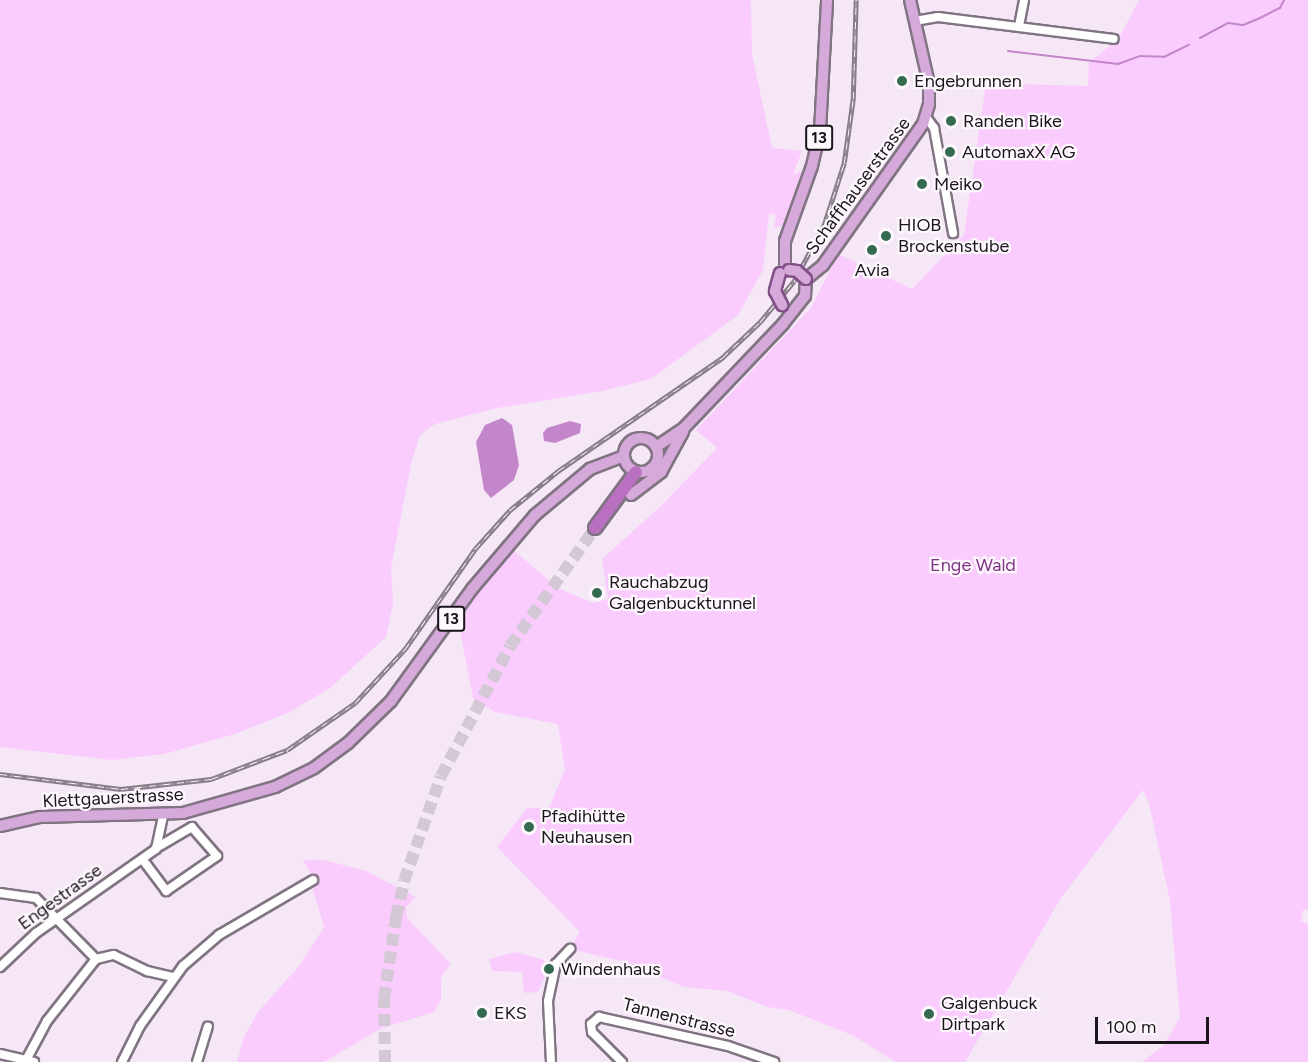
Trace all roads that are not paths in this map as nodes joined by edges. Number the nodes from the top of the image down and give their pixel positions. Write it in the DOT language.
graph roads {
  1 [pos="828,0"];
  2 [pos="910,0"];
  3 [pos="1024,0"];
  4 [pos="915,21"];
  5 [pos="1019,26"];
  6 [pos="1114,39"];
  7 [pos="926,117"];
  8 [pos="953,234"];
  9 [pos="784,271"];
  10 [pos="807,282"];
  11 [pos="765,343"];
  12 [pos="684,429"];
  13 [pos="656,447"];
  14 [pos="624,456"];
  15 [pos="636,472"];
  16 [pos="631,495"];
  17 [pos="617,502"];
  18 [pos="595,528"];
  19 [pos="163,814"];
  20 [pos="0,826"];
  21 [pos="156,849"];
  22 [pos="143,860"];
  23 [pos="313,880"];
  24 [pos="0,893"];
  25 [pos="57,918"];
  26 [pos="570,949"];
  27 [pos="96,960"];
  28 [pos="0,967"];
  29 [pos="172,977"];
  30 [pos="208,1027"];
  31 [pos="0,1054"];
  32 [pos="28,1061"];
  33 [pos="122,1062"];
  34 [pos="197,1062"];
  35 [pos="551,1062"];
  36 [pos="622,1062"];
  37 [pos="774,1062"];
  1 -- 9 [label="main road, 13"];
  2 -- 4 [label="main road, Schaffhauserstrasse"];
  3 -- 5 [label="street"];
  4 -- 5 [label="street"];
  4 -- 7 [label="main road, Schaffhauserstrasse"];
  5 -- 6 [label="street"];
  7 -- 8 [label="street"];
  7 -- 10 [label="main road, Schaffhauserstrasse"];
  9 -- 10 [label="main road, bridge"];
  9 -- 11 [label="main road, 13, bridge"];
  10 -- 11 [label="main road, 13"];
  11 -- 12 [label="main road, 13"];
  12 -- 13 [label="main road, 13"];
  12 -- 16 [label="main road"];
  13 -- 14 [label="main road, 13"];
  13 -- 15 [label="main road"];
  14 -- 15 [label="main road"];
  14 -- 19 [label="main road, Klettgauerstrasse / 13"];
  15 -- 17 [label="highway"];
  16 -- 17 [label="highway"];
  17 -- 18 [label="highway"];
  19 -- 20 [label="main road, Klettgauerstrasse / 13"];
  19 -- 21 [label="street"];
  21 -- 22 [label="street, Engestrasse"];
  21 -- 22 [label="street, Engestrasse"];
  22 -- 25 [label="street, Engestrasse"];
  23 -- 29 [label="street"];
  24 -- 25 [label="street"];
  25 -- 27 [label="street"];
  25 -- 28 [label="street, Engestrasse"];
  26 -- 35 [label="street"];
  27 -- 29 [label="street"];
  27 -- 32 [label="street"];
  29 -- 33 [label="street"];
  30 -- 34 [label="street"];
  31 -- 32 [label="street"];
  36 -- 37 [label="street, Tannenstrasse"];
}
